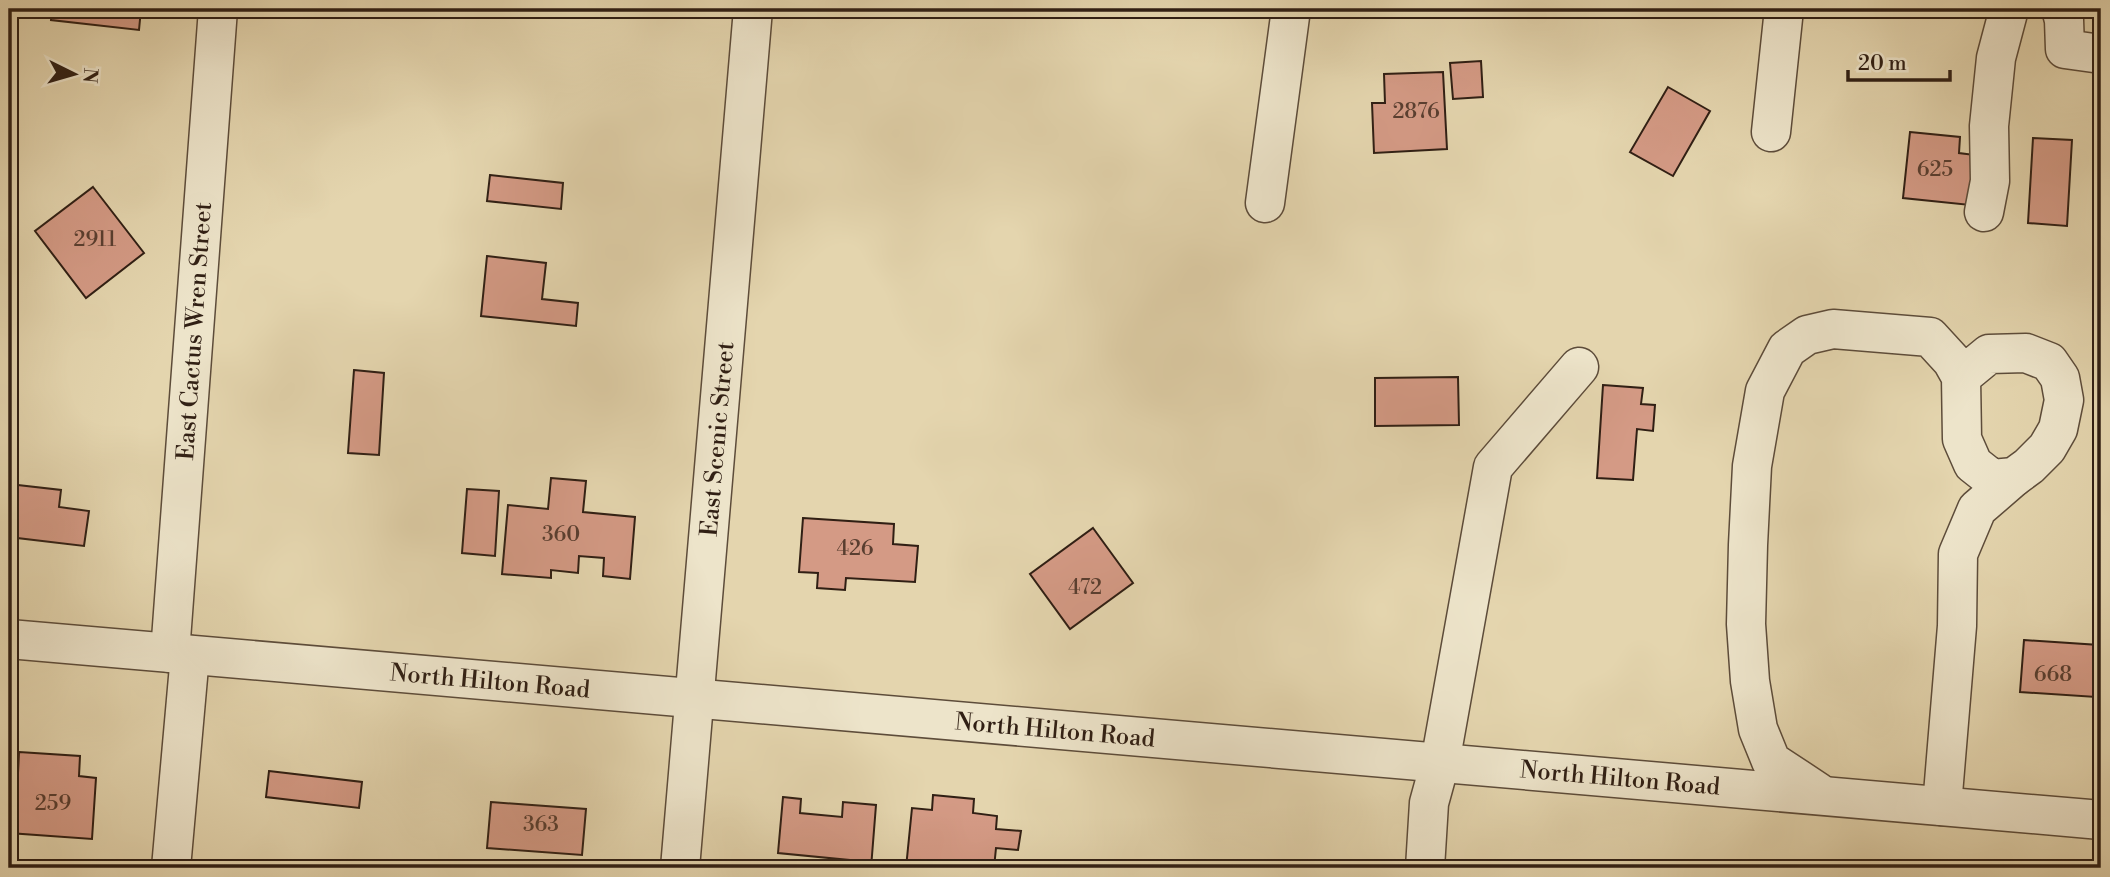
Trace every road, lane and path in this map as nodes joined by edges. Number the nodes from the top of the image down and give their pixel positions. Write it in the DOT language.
graph roads {
  1 [pos="218,9"];
  2 [pos="753,9"];
  3 [pos="1290,9"];
  4 [pos="1784,9"];
  5 [pos="2009,9"];
  6 [pos="2061,9"];
  7 [pos="2101,54"];
  8 [pos="1771,132"];
  9 [pos="1265,203"];
  10 [pos="1984,212"];
  11 [pos="1579,367"];
  12 [pos="1961,377"];
  13 [pos="2014,477"];
  14 [pos="9,639"];
  15 [pos="180,654"];
  16 [pos="695,699"];
  17 [pos="1440,763"];
  18 [pos="1823,796"];
  19 [pos="1942,806"];
  20 [pos="2101,820"];
  21 [pos="171,868"];
  22 [pos="680,868"];
  23 [pos="1425,868"];
  1 -- 15 [label="street, East Cactus Wren Street"];
  2 -- 16 [label="street, East Scenic Street"];
  3 -- 9 [label="street"];
  4 -- 8 [label="street"];
  5 -- 10 [label="street"];
  6 -- 7 [label="street"];
  11 -- 17 [label="street"];
  12 -- 13 [label="street"];
  12 -- 13 [label="street"];
  12 -- 18 [label="street"];
  13 -- 19 [label="street"];
  14 -- 15 [label="street, North Hilton Road"];
  15 -- 16 [label="street, North Hilton Road"];
  15 -- 21 [label="street, East Cactus Wren Street"];
  16 -- 17 [label="street, North Hilton Road"];
  16 -- 22 [label="street, East Scenic Street"];
  17 -- 18 [label="street, North Hilton Road"];
  17 -- 23 [label="street"];
  18 -- 19 [label="street, North Hilton Road"];
  19 -- 20 [label="street, North Hilton Road"];
}
